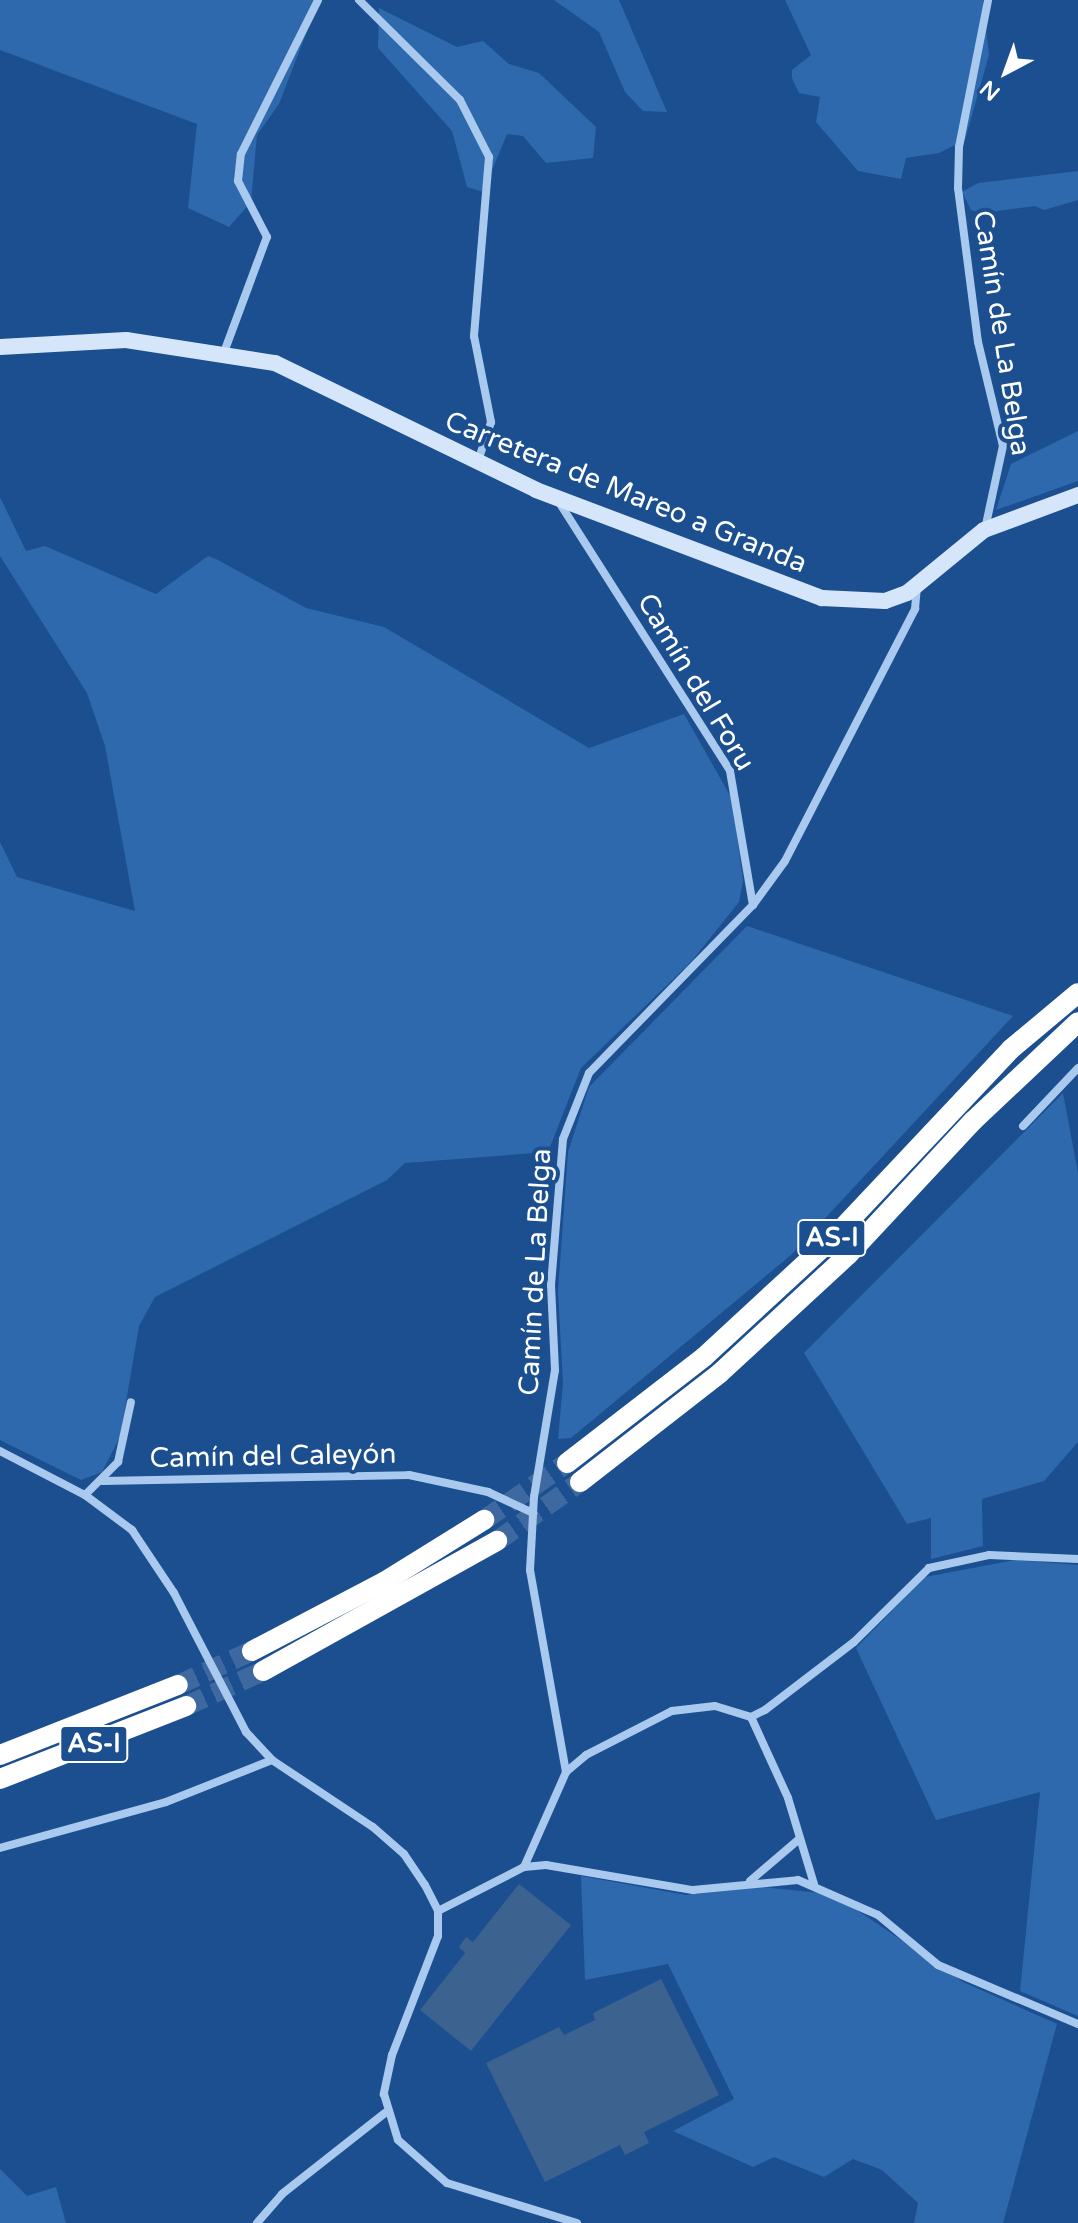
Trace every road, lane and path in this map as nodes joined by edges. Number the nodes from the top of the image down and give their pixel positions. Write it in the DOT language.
graph roads {
  1 [pos="318,0"];
  2 [pos="359,0"];
  3 [pos="988,0"];
  4 [pos="0,347"];
  5 [pos="223,356"];
  6 [pos="477,464"];
  7 [pos="1078,495"];
  8 [pos="557,499"];
  9 [pos="984,530"];
  10 [pos="917,586"];
  11 [pos="753,905"];
  12 [pos="1078,979"];
  13 [pos="1078,993"];
  14 [pos="1078,1022"];
  15 [pos="1078,1031"];
  16 [pos="1011,1049"];
  17 [pos="1028,1065"];
  18 [pos="1078,1068"];
  19 [pos="1023,1126"];
  20 [pos="131,1402"];
  21 [pos="0,1451"];
  22 [pos="567,1463"];
  23 [pos="103,1481"];
  24 [pos="580,1482"];
  25 [pos="85,1495"];
  26 [pos="533,1513"];
  27 [pos="484,1520"];
  28 [pos="497,1541"];
  29 [pos="1078,1559"];
  30 [pos="252,1651"];
  31 [pos="263,1671"];
  32 [pos="178,1685"];
  33 [pos="186,1706"];
  34 [pos="751,1717"];
  35 [pos="0,1755"];
  36 [pos="272,1760"];
  37 [pos="566,1772"];
  38 [pos="0,1779"];
  39 [pos="798,1840"];
  40 [pos="0,1848"];
  41 [pos="524,1867"];
  42 [pos="749,1882"];
  43 [pos="814,1884"];
  44 [pos="438,1911"];
  45 [pos="1078,2024"];
  46 [pos="385,2113"];
  47 [pos="257,2223"];
  48 [pos="577,2223"];
  1 -- 5 [label="street"];
  2 -- 6 [label="street"];
  3 -- 9 [label="street, Camín de La Belga"];
  4 -- 5 [label="street, Carretera de Mareo a Granda"];
  5 -- 6 [label="street, Carretera de Mareo a Granda"];
  6 -- 8 [label="street, Carretera de Mareo a Granda"];
  7 -- 9 [label="street, Carretera de Mareo a Granda"];
  8 -- 10 [label="street, Carretera de Mareo a Granda"];
  8 -- 11 [label="street, Camín del Foru"];
  9 -- 10 [label="street, Carretera de Mareo a Granda"];
  10 -- 11 [label="street, Camín de La Belga"];
  11 -- 26 [label="street, Camín de La Belga"];
  12 -- 16 [label="highway"];
  13 -- 16 [label="highway, AS-I"];
  14 -- 17 [label="highway, AS-I"];
  15 -- 17 [label="highway"];
  16 -- 22 [label="highway, AS-I"];
  17 -- 24 [label="highway, AS-I"];
  18 -- 19 [label="street"];
  20 -- 23 [label="street"];
  21 -- 25 [label="street"];
  23 -- 25 [label="street"];
  23 -- 26 [label="street, Camín del Caleyón"];
  25 -- 36 [label="street"];
  26 -- 37 [label="street, Camín de La Belga"];
  27 -- 30 [label="highway"];
  28 -- 31 [label="highway"];
  29 -- 34 [label="street"];
  32 -- 35 [label="highway, AS-I"];
  33 -- 38 [label="highway, AS-I"];
  34 -- 37 [label="street"];
  34 -- 39 [label="street"];
  36 -- 40 [label="street"];
  36 -- 44 [label="street"];
  37 -- 41 [label="street"];
  39 -- 42 [label="street"];
  39 -- 43 [label="street"];
  41 -- 42 [label="street"];
  41 -- 44 [label="street"];
  42 -- 43 [label="street"];
  43 -- 45 [label="street"];
  44 -- 46 [label="street"];
  46 -- 47 [label="street"];
  46 -- 48 [label="street"];
}
